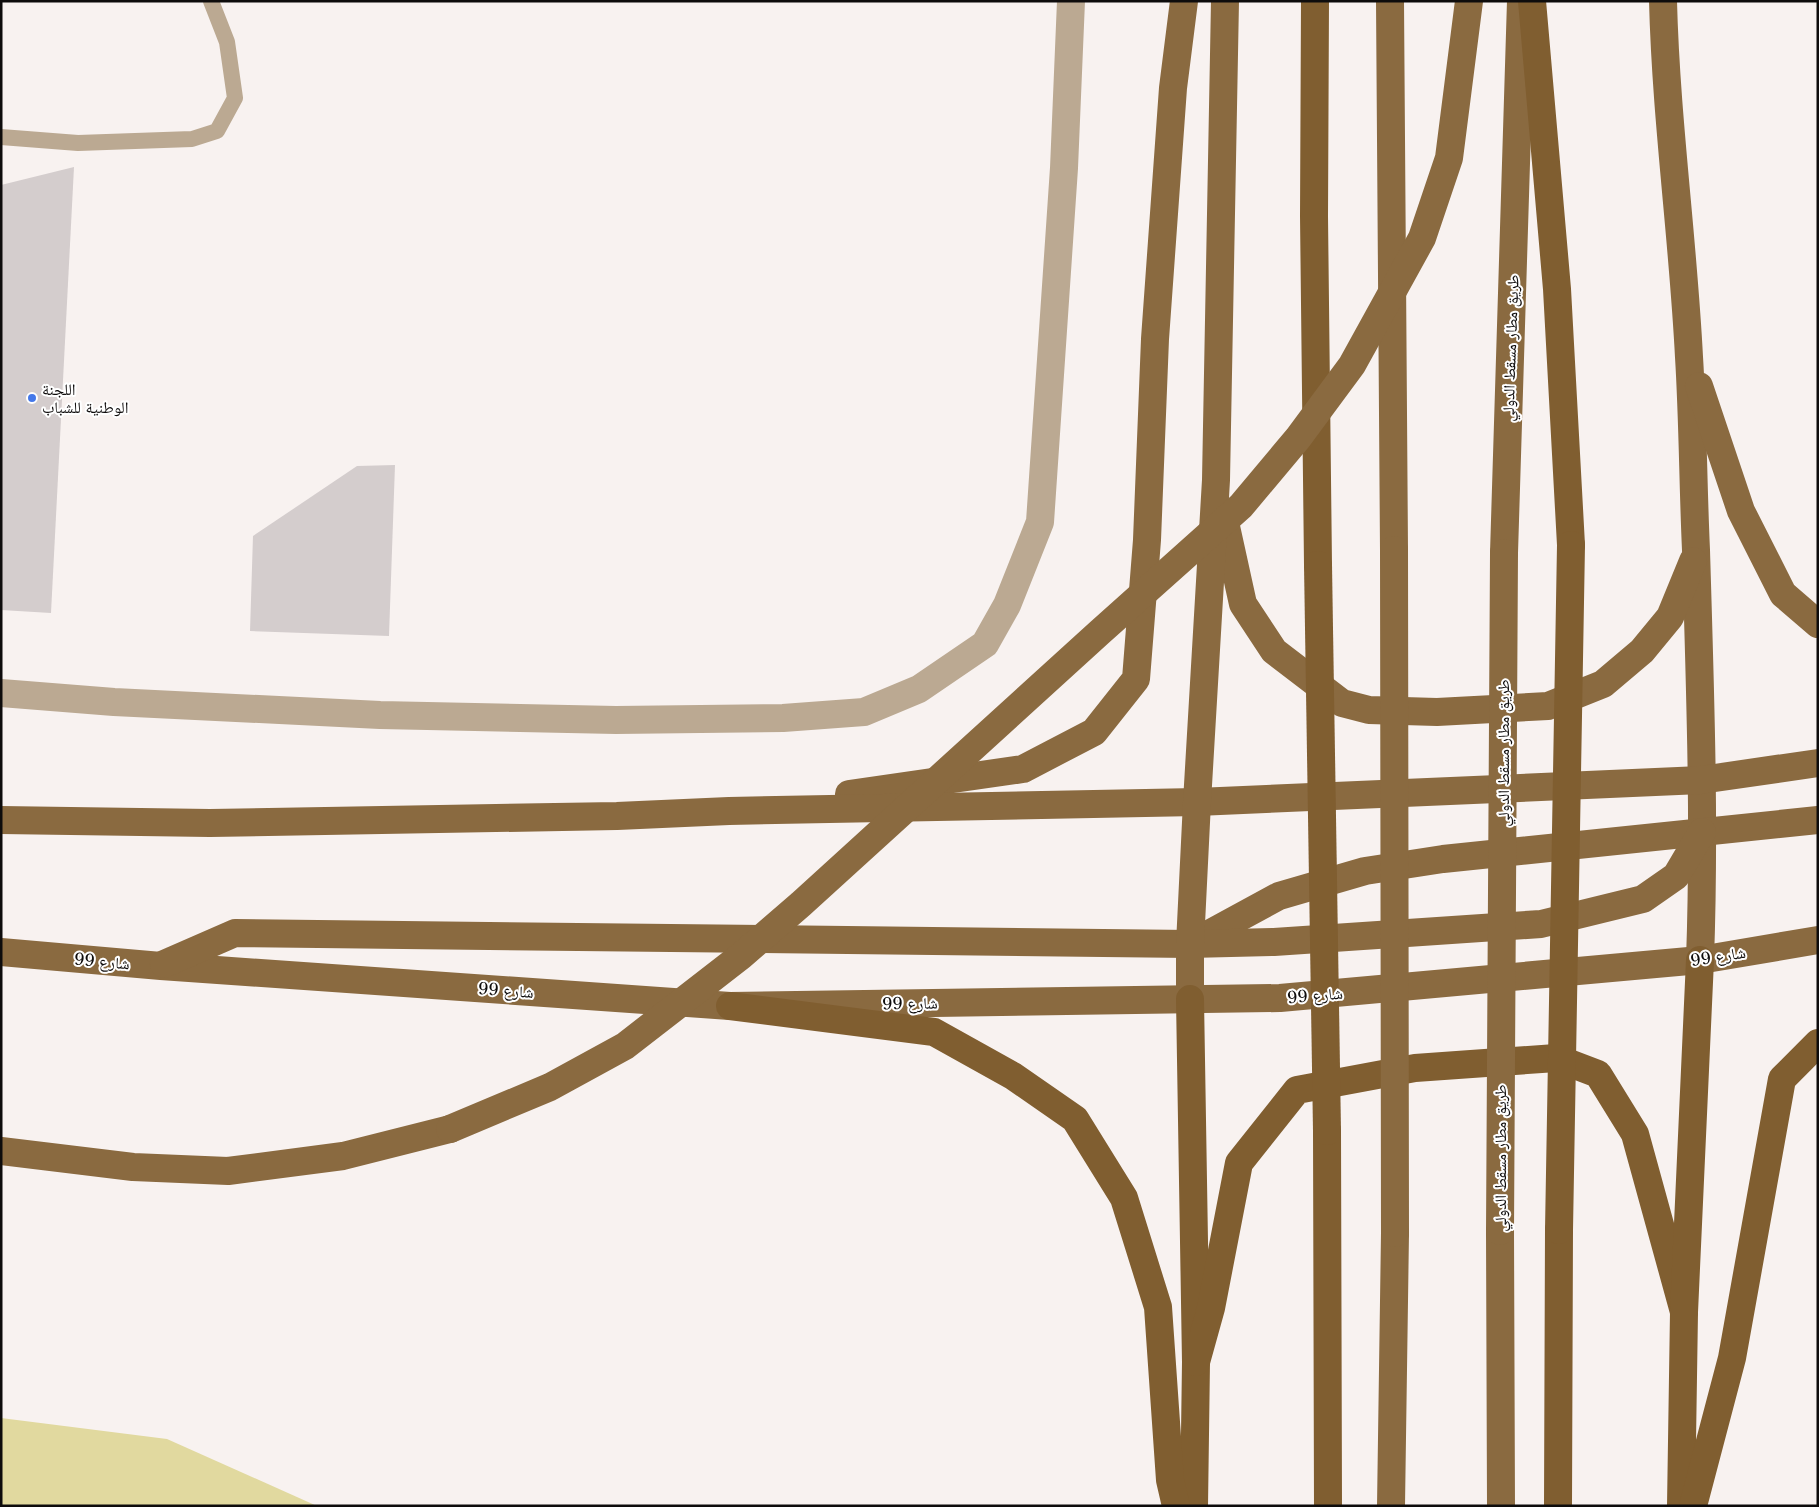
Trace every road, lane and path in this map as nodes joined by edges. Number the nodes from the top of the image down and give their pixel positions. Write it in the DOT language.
graph roads {
  1 [pos="211,1"];
  2 [pos="1071,1"];
  3 [pos="1184,1"];
  4 [pos="1225,1"];
  5 [pos="1315,1"];
  6 [pos="1390,1"];
  7 [pos="1469,1"];
  8 [pos="1521,1"];
  9 [pos="1532,1"];
  10 [pos="1663,1"];
  11 [pos="1,137"];
  12 [pos="1689,357"];
  13 [pos="1216,480"];
  14 [pos="1696,554"];
  15 [pos="1818,624"];
  16 [pos="1,693"];
  17 [pos="1818,763"];
  18 [pos="1702,780"];
  19 [pos="1197,802"];
  20 [pos="729,811"];
  21 [pos="1,820"];
  22 [pos="1818,820"];
  23 [pos="1702,832"];
  24 [pos="1818,940"];
  25 [pos="1190,944"];
  26 [pos="1,952"];
  27 [pos="1700,960"];
  28 [pos="161,966"];
  29 [pos="1190,999"];
  30 [pos="730,1006"];
  31 [pos="1818,1044"];
  32 [pos="1,1151"];
  33 [pos="1684,1312"];
  34 [pos="1196,1362"];
  35 [pos="1176,1506"];
  36 [pos="1194,1506"];
  37 [pos="1328,1506"];
  38 [pos="1391,1506"];
  39 [pos="1501,1506"];
  40 [pos="1558,1506"];
  41 [pos="1681,1506"];
  42 [pos="1693,1506"];
  1 -- 11 [label="lane"];
  2 -- 16 [label="street"];
  3 -- 20 [label="main road"];
  4 -- 13 [label="main road"];
  5 -- 37 [label="highway, bridge"];
  6 -- 38 [label="main road, bridge"];
  7 -- 32 [label="main road, bridge"];
  8 -- 39 [label="main road, طريق مطار مسقط الدولي, bridge"];
  9 -- 40 [label="highway, bridge"];
  10 -- 12 [label="main road"];
  12 -- 14 [label="main road"];
  12 -- 15 [label="main road"];
  13 -- 14 [label="main road"];
  13 -- 19 [label="main road"];
  14 -- 18 [label="main road"];
  17 -- 18 [label="main road"];
  18 -- 19 [label="main road"];
  18 -- 23 [label="main road"];
  19 -- 20 [label="main road"];
  19 -- 25 [label="main road"];
  20 -- 21 [label="main road"];
  22 -- 23 [label="main road"];
  23 -- 25 [label="main road"];
  23 -- 25 [label="main road"];
  23 -- 27 [label="main road"];
  24 -- 27 [label="main road, 99 شارع"];
  25 -- 28 [label="main road"];
  25 -- 29 [label="main road"];
  26 -- 28 [label="main road, 99 شارع"];
  27 -- 29 [label="main road, 99 شارع"];
  27 -- 33 [label="highway"];
  28 -- 30 [label="main road, 99 شارع"];
  29 -- 30 [label="main road, 99 شارع"];
  29 -- 34 [label="highway"];
  30 -- 35 [label="highway"];
  31 -- 42 [label="highway"];
  33 -- 34 [label="highway"];
  33 -- 41 [label="highway"];
  34 -- 36 [label="highway"];
}
